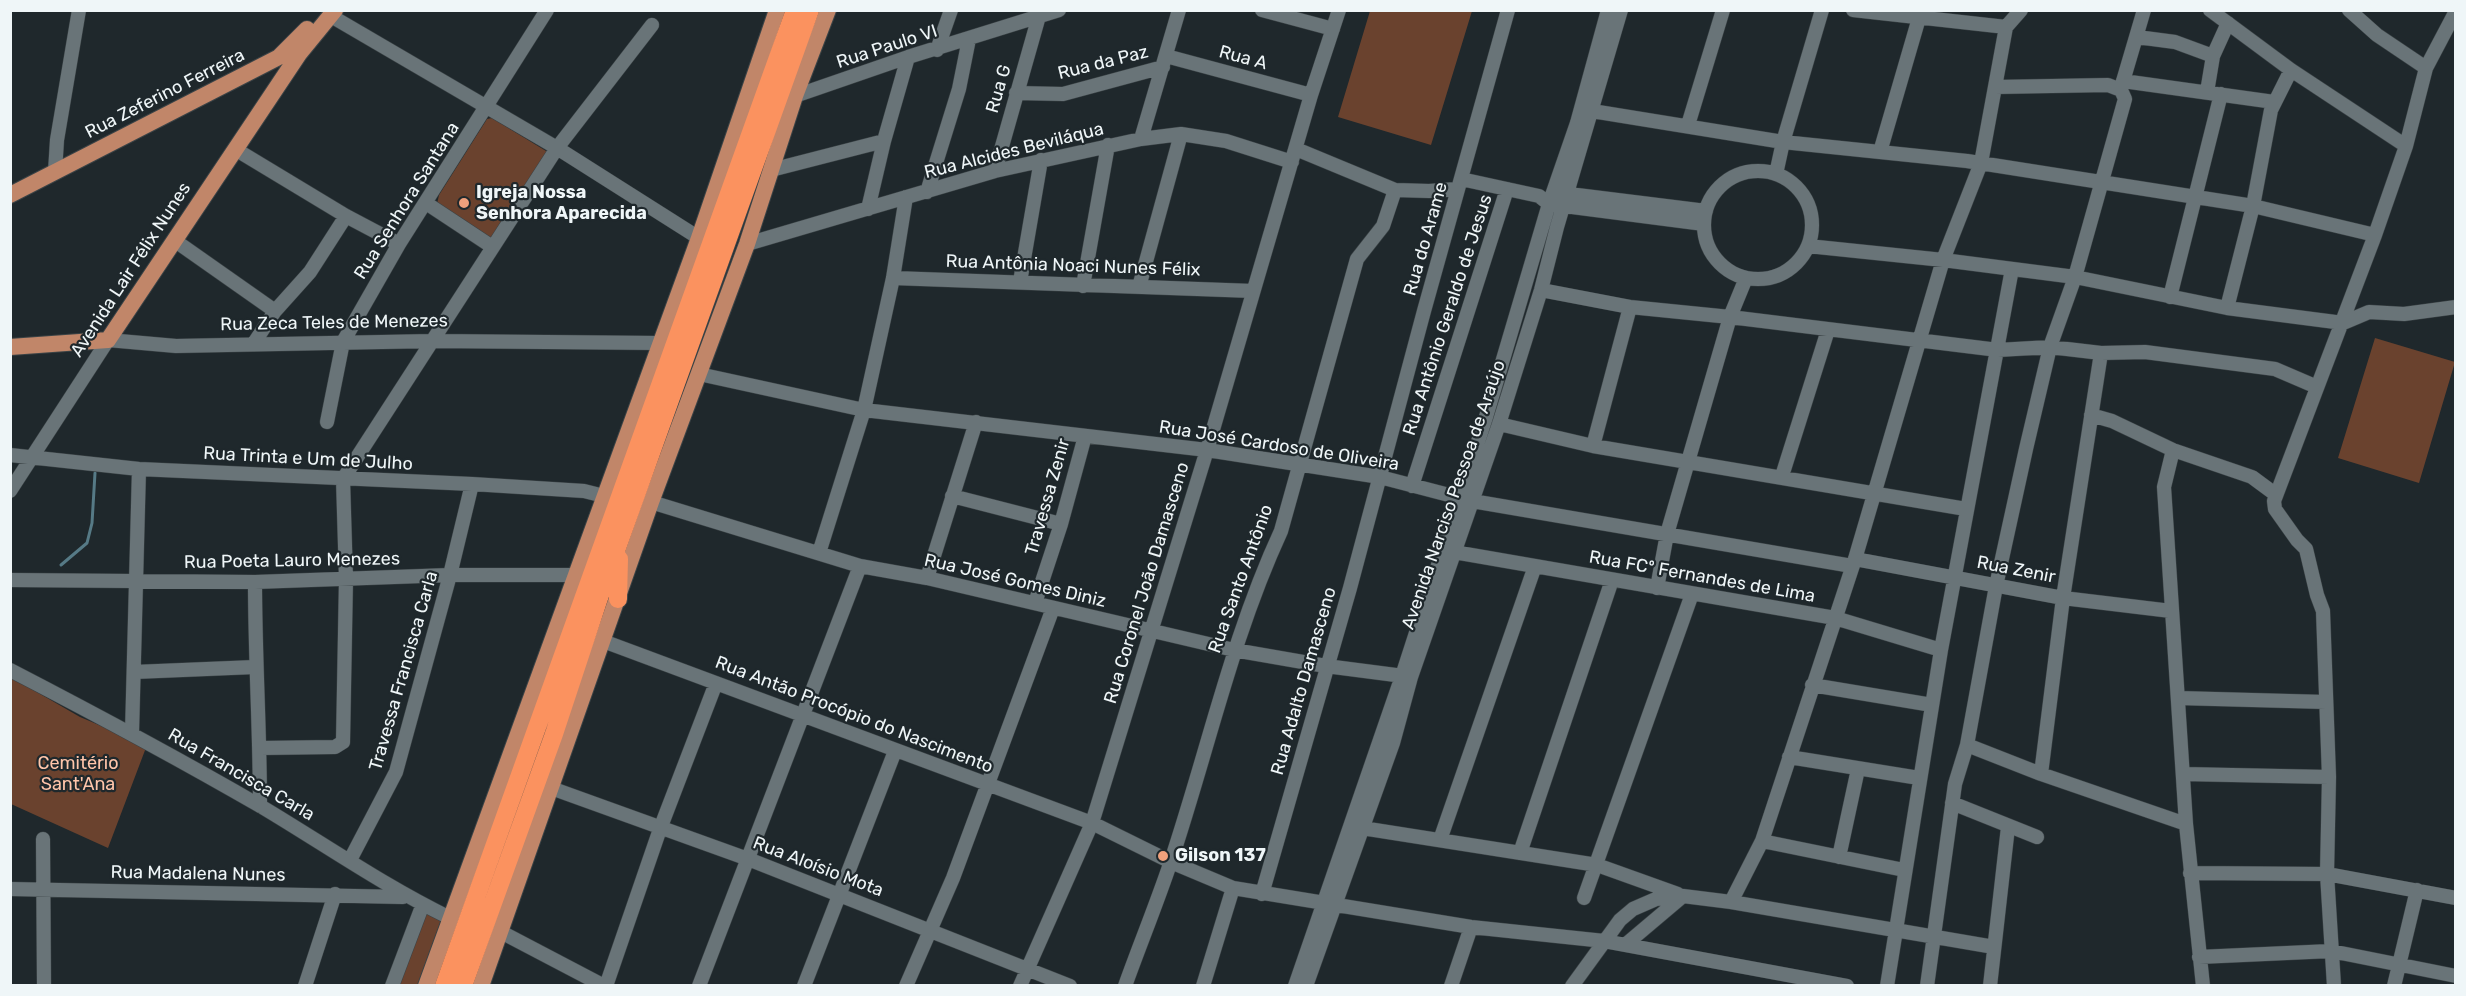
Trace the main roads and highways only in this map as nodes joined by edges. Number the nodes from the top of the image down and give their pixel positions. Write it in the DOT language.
graph roads {
  1 [pos="777,10"];
  2 [pos="795,10"];
  3 [pos="810,10"];
  4 [pos="828,10"];
  5 [pos="330,12"];
  6 [pos="279,57"];
  7 [pos="288,72"];
  8 [pos="788,97"];
  9 [pos="10,195"];
  10 [pos="108,340"];
  11 [pos="10,347"];
  12 [pos="620,541"];
  13 [pos="573,583"];
  14 [pos="618,599"];
  15 [pos="566,644"];
  16 [pos="426,986"];
  17 [pos="444,986"];
  18 [pos="463,986"];
  19 [pos="481,986"];
  1 -- 13 [label="main road"];
  2 -- 15 [label="highway"];
  3 -- 8 [label="highway"];
  4 -- 8 [label="main road"];
  5 -- 6 [label="main road, Rua Zeferino Ferreira"];
  5 -- 7 [label="main road"];
  6 -- 7 [label="main road"];
  6 -- 9 [label="main road, Rua Zeferino Ferreira"];
  7 -- 10 [label="main road, Avenida Lair Félix Nunes"];
  8 -- 12 [label="highway"];
  8 -- 14 [label="main road"];
  10 -- 11 [label="main road, Rua Zeca Teles de Menezes"];
  12 -- 14 [label="highway"];
  12 -- 18 [label="highway"];
  13 -- 15 [label="highway"];
  13 -- 16 [label="main road"];
  14 -- 19 [label="main road"];
  15 -- 17 [label="highway"];
}
